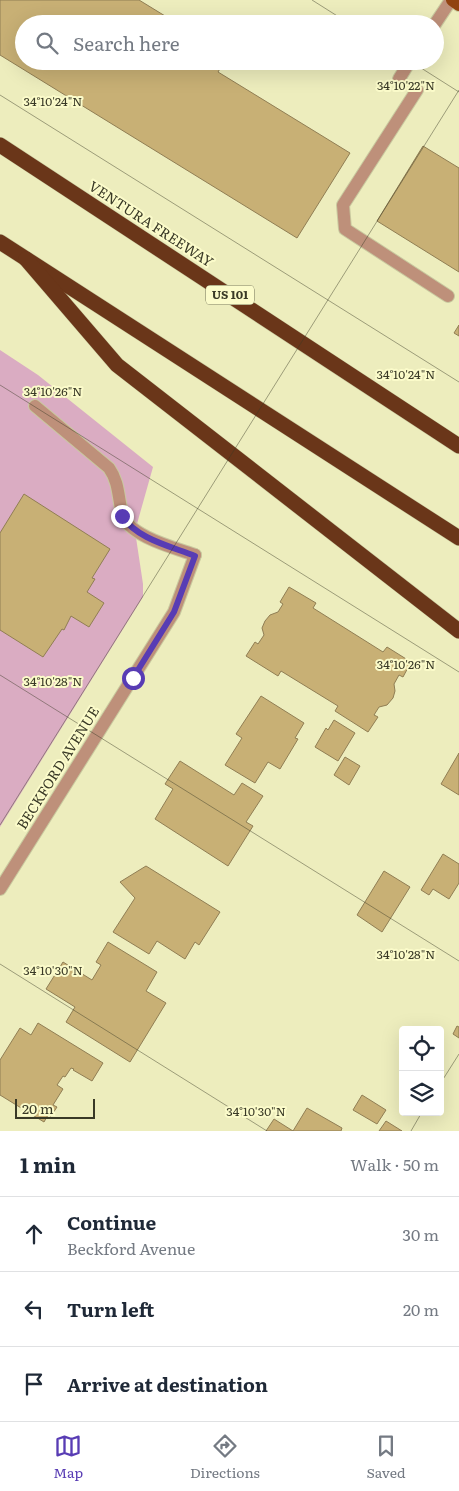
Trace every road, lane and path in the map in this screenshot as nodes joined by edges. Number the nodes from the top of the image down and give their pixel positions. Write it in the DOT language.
graph roads {
  1 [pos="451,0"];
  2 [pos="459,5"];
  3 [pos="441,15"];
  4 [pos="404,70"];
  5 [pos="399,78"];
  6 [pos="417,90"];
  7 [pos="0,145"];
  8 [pos="0,242"];
  9 [pos="26,259"];
  10 [pos="448,296"];
  11 [pos="34,406"];
  12 [pos="459,446"];
  13 [pos="459,538"];
  14 [pos="459,631"];
  15 [pos="0,889"];
  1 -- 2 [label="main road"];
  1 -- 3 [label="street"];
  4 -- 5 [label="street"];
  6 -- 10 [label="street"];
  7 -- 12 [label="highway, VENTURA FREEWAY / US 101"];
  8 -- 9 [label="highway"];
  9 -- 13 [label="highway"];
  9 -- 14 [label="highway"];
  11 -- 15 [label="street, BECKFORD AVENUE"];
}
